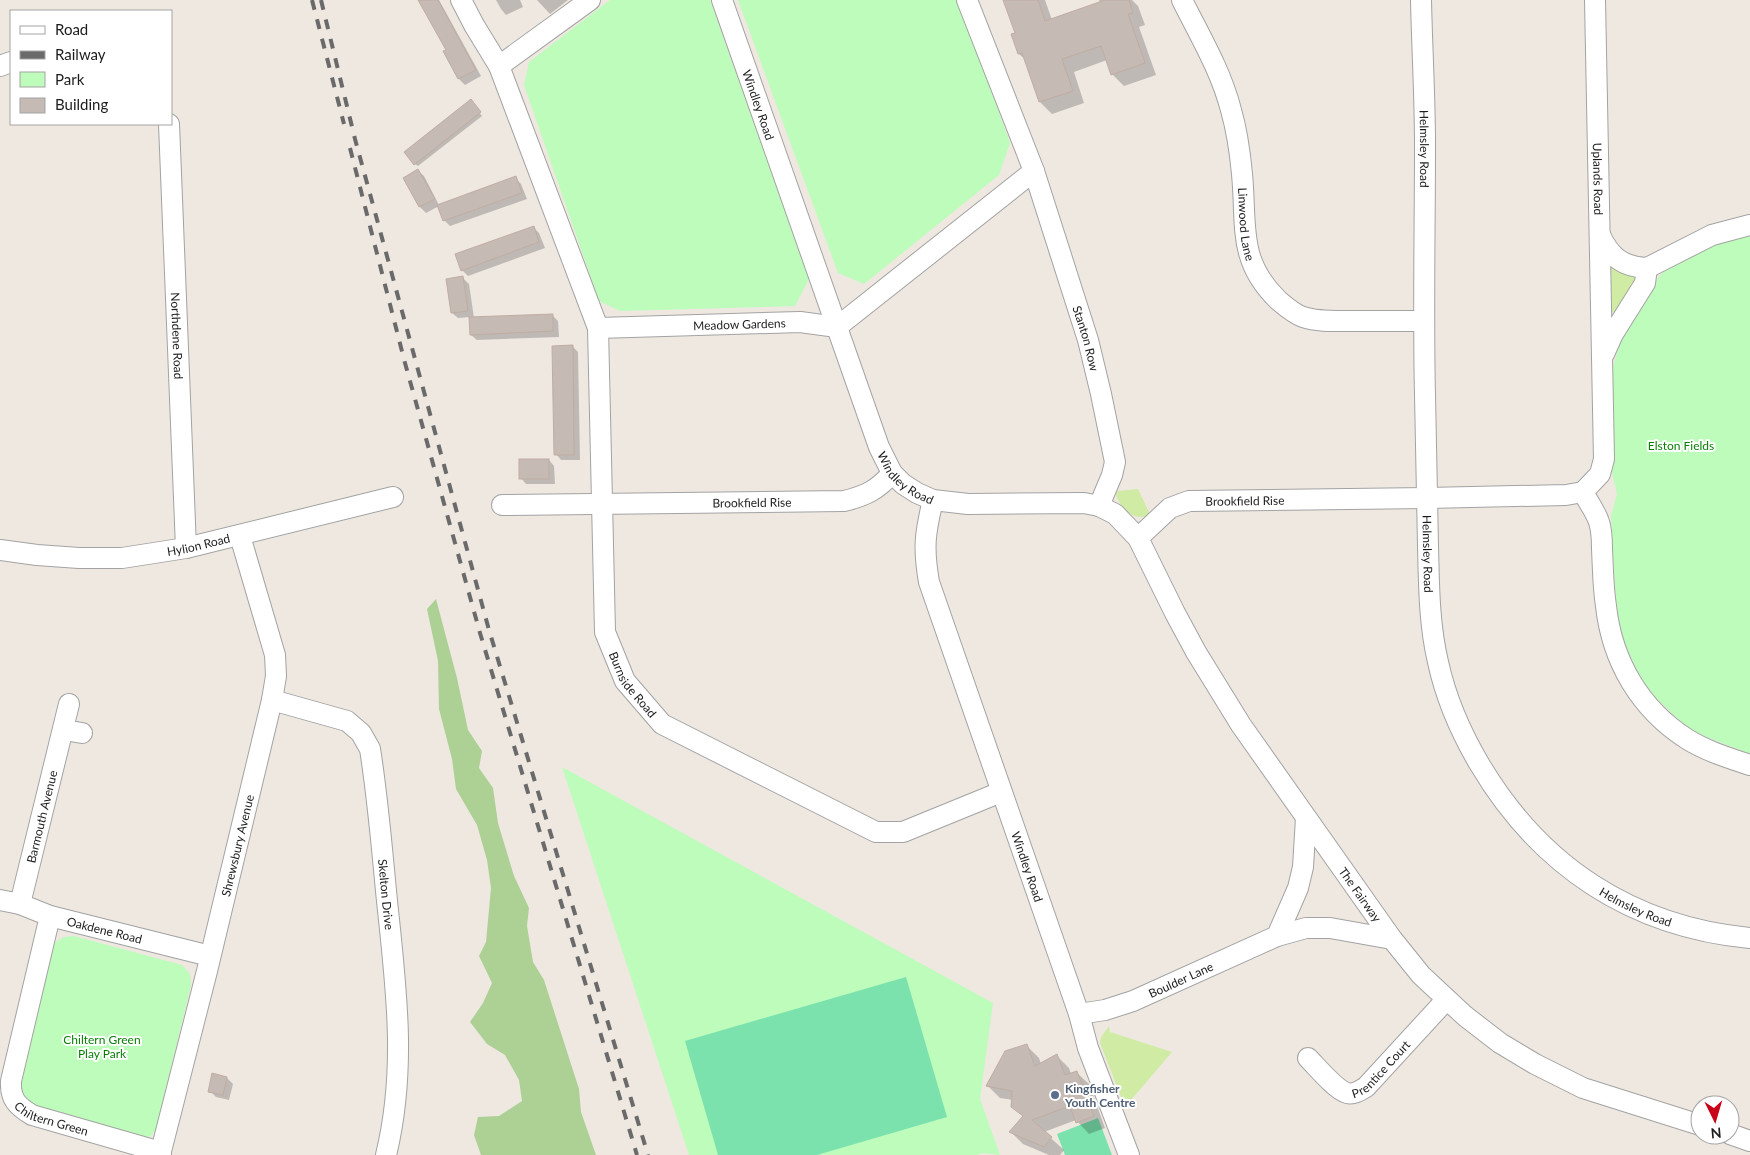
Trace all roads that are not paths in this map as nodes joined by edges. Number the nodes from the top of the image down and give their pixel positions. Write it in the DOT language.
graph roads {
  1 [pos="461,0"];
  2 [pos="590,0"];
  3 [pos="722,0"];
  4 [pos="967,0"];
  5 [pos="1182,0"];
  6 [pos="1421,0"];
  7 [pos="1596,0"];
  8 [pos="500,66"];
  9 [pos="169,125"];
  10 [pos="1034,171"];
  11 [pos="1750,225"];
  12 [pos="1600,235"];
  13 [pos="1647,268"];
  14 [pos="1424,321"];
  15 [pos="837,327"];
  16 [pos="598,328"];
  17 [pos="1601,358"];
  18 [pos="892,473"];
  19 [pos="1583,492"];
  20 [pos="393,497"];
  21 [pos="1427,498"];
  22 [pos="933,500"];
  23 [pos="603,504"];
  24 [pos="502,505"];
  25 [pos="1099,506"];
  26 [pos="240,536"];
  27 [pos="1138,538"];
  28 [pos="186,548"];
  29 [pos="0,550"];
  30 [pos="272,700"];
  31 [pos="69,704"];
  32 [pos="1750,765"];
  33 [pos="1001,792"];
  34 [pos="1306,818"];
  35 [pos="0,900"];
  36 [pos="20,904"];
  37 [pos="50,916"];
  38 [pos="1277,936"];
  39 [pos="1750,938"];
  40 [pos="1392,939"];
  41 [pos="210,956"];
  42 [pos="1446,1000"];
  43 [pos="1080,1014"];
  44 [pos="1308,1058"];
  45 [pos="1690,1122"];
  46 [pos="161,1153"];
  47 [pos="386,1155"];
  48 [pos="1129,1155"];
  1 -- 8 [label="street"];
  2 -- 8 [label="street"];
  3 -- 15 [label="street, Windley Road"];
  4 -- 10 [label="street"];
  5 -- 14 [label="street, Linwood Lane"];
  6 -- 14 [label="street, Helmsley Road"];
  7 -- 12 [label="street, Uplands Road"];
  8 -- 16 [label="street"];
  9 -- 28 [label="street, Northdene Road"];
  10 -- 15 [label="street"];
  10 -- 25 [label="street, Stanton Row"];
  11 -- 13 [label="street"];
  12 -- 13 [label="street"];
  12 -- 17 [label="street, Uplands Road"];
  13 -- 17 [label="street"];
  14 -- 21 [label="street, Helmsley Road"];
  15 -- 16 [label="street, Meadow Gardens"];
  15 -- 18 [label="street, Windley Road"];
  16 -- 23 [label="street, Burnside Road"];
  17 -- 19 [label="street"];
  18 -- 22 [label="street, Windley Road"];
  18 -- 23 [label="street, Brookfield Rise"];
  19 -- 21 [label="street, Brookfield Rise"];
  19 -- 32 [label="street"];
  20 -- 26 [label="street, Hylion Road"];
  21 -- 27 [label="street, Brookfield Rise"];
  21 -- 39 [label="street, Helmsley Road"];
  22 -- 25 [label="street"];
  22 -- 33 [label="street, Windley Road"];
  23 -- 24 [label="street, Brookfield Rise"];
  23 -- 33 [label="street, Burnside Road"];
  25 -- 27 [label="street"];
  26 -- 28 [label="street, Hylion Road"];
  26 -- 30 [label="street, Shrewsbury Avenue"];
  27 -- 34 [label="street, The Fairway"];
  28 -- 29 [label="street, Hylion Road"];
  30 -- 41 [label="street, Shrewsbury Avenue"];
  30 -- 47 [label="street, Skelton Drive"];
  31 -- 36 [label="street, Barmouth Avenue"];
  33 -- 43 [label="street, Windley Road"];
  34 -- 38 [label="street"];
  34 -- 40 [label="street, The Fairway"];
  35 -- 36 [label="street, Oakdene Road"];
  36 -- 37 [label="street, Oakdene Road"];
  37 -- 41 [label="street, Oakdene Road"];
  37 -- 46 [label="street, Chiltern Green"];
  38 -- 40 [label="street, Boulder Lane"];
  38 -- 43 [label="street, Boulder Lane"];
  40 -- 42 [label="street, The Fairway"];
  41 -- 46 [label="street, Shrewsbury Avenue"];
  42 -- 44 [label="street, Prentice Court"];
  42 -- 45 [label="street, The Fairway"];
  43 -- 48 [label="street, Windley Road"];
}
